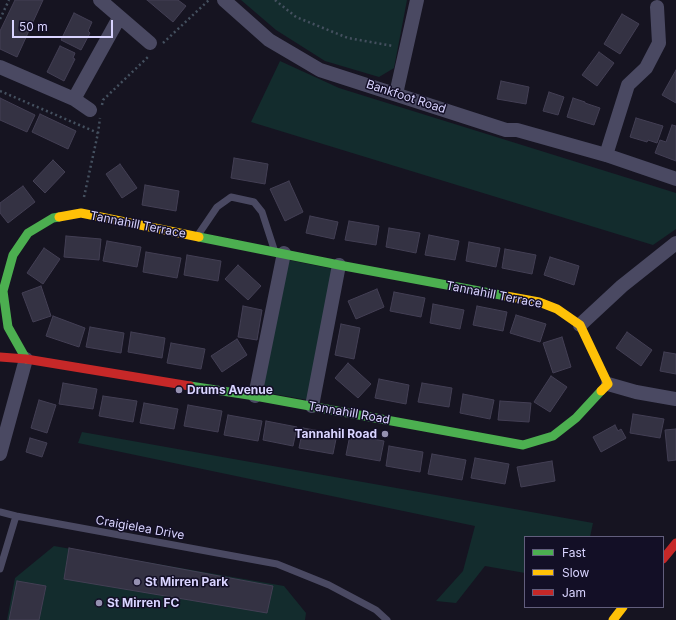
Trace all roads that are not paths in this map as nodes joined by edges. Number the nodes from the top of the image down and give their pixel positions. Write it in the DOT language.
graph roads {
  1 [pos="100,0"];
  2 [pos="224,0"];
  3 [pos="417,0"];
  4 [pos="657,7"];
  5 [pos="119,18"];
  6 [pos="155,47"];
  7 [pos="0,67"];
  8 [pos="396,94"];
  9 [pos="74,99"];
  10 [pos="98,110"];
  11 [pos="606,155"];
  12 [pos="676,179"];
  13 [pos="197,237"];
  14 [pos="676,243"];
  15 [pos="280,252"];
  16 [pos="339,265"];
  17 [pos="580,325"];
  18 [pos="0,357"];
  19 [pos="26,359"];
  20 [pos="608,384"];
  21 [pos="255,396"];
  22 [pos="676,399"];
  23 [pos="312,406"];
  24 [pos="0,454"];
  25 [pos="0,512"];
  26 [pos="16,516"];
  27 [pos="676,543"];
  28 [pos="664,558"];
  29 [pos="0,569"];
  30 [pos="622,608"];
  31 [pos="387,620"];
  32 [pos="613,620"];
  1 -- 5 [label="street"];
  2 -- 8 [label="street, Bankfoot Road"];
  3 -- 8 [label="street"];
  4 -- 11 [label="street"];
  5 -- 6 [label="street"];
  5 -- 9 [label="street"];
  7 -- 9 [label="street"];
  8 -- 11 [label="street, Bankfoot Road"];
  9 -- 10 [label="street"];
  11 -- 12 [label="street, Bankfoot Road"];
  13 -- 15 [label="street, Tannahill Terrace"];
  13 -- 15 [label="lane, Tannahill Terrace"];
  13 -- 19 [label="street, Tannahill Terrace"];
  14 -- 17 [label="street"];
  15 -- 16 [label="street, Tannahill Terrace"];
  15 -- 21 [label="street, Tannahill Terrace"];
  16 -- 17 [label="street, Tannahill Terrace"];
  16 -- 23 [label="street"];
  17 -- 20 [label="street, Tannahill Terrace"];
  18 -- 19 [label="street, Tannahill Road"];
  19 -- 21 [label="street, Tannahill Road"];
  19 -- 24 [label="street"];
  20 -- 22 [label="street"];
  20 -- 23 [label="street, Tannahill Road"];
  21 -- 23 [label="street, Tannahill Road"];
  25 -- 26 [label="lane, Craigielea Drive"];
  26 -- 29 [label="lane"];
  26 -- 31 [label="lane, Craigielea Drive"];
  27 -- 28 [label="street"];
  30 -- 32 [label="street"];
}
